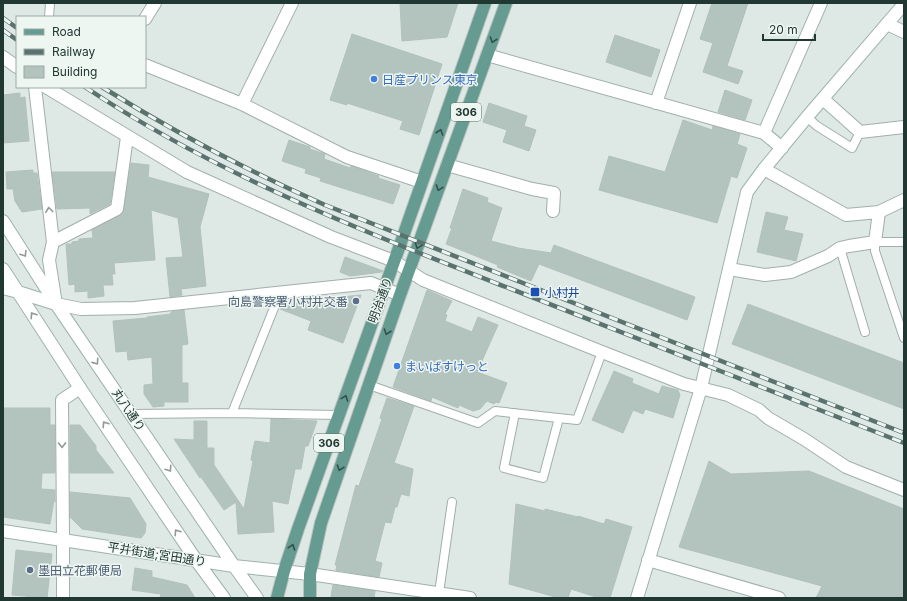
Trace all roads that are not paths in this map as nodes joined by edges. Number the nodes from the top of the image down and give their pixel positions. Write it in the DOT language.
graph roads {
  1 [pos="50,3"];
  2 [pos="155,3"];
  3 [pos="292,3"];
  4 [pos="486,3"];
  5 [pos="506,3"];
  6 [pos="690,3"];
  7 [pos="821,3"];
  8 [pos="904,4"];
  9 [pos="49,16"];
  10 [pos="146,17"];
  11 [pos="887,24"];
  12 [pos="904,32"];
  13 [pos="487,55"];
  14 [pos="3,57"];
  15 [pos="146,65"];
  16 [pos="16,66"];
  17 [pos="35,88"];
  18 [pos="48,88"];
  19 [pos="823,99"];
  20 [pos="656,103"];
  21 [pos="242,104"];
  22 [pos="807,117"];
  23 [pos="904,127"];
  24 [pos="860,132"];
  25 [pos="764,133"];
  26 [pos="127,137"];
  27 [pos="782,148"];
  28 [pos="447,165"];
  29 [pos="764,169"];
  30 [pos="422,182"];
  31 [pos="904,200"];
  32 [pos="553,211"];
  33 [pos="879,212"];
  34 [pos="3,221"];
  35 [pos="53,242"];
  36 [pos="875,242"];
  37 [pos="904,242"];
  38 [pos="840,248"];
  39 [pos="394,260"];
  40 [pos="3,269"];
  41 [pos="729,269"];
  42 [pos="410,271"];
  43 [pos="3,288"];
  44 [pos="384,288"];
  45 [pos="18,292"];
  46 [pos="280,293"];
  47 [pos="400,295"];
  48 [pos="56,304"];
  49 [pos="865,332"];
  50 [pos="904,338"];
  51 [pos="602,352"];
  52 [pos="369,385"];
  53 [pos="80,388"];
  54 [pos="701,388"];
  55 [pos="232,413"];
  56 [pos="515,413"];
  57 [pos="132,414"];
  58 [pos="339,415"];
  59 [pos="560,418"];
  60 [pos="904,490"];
  61 [pos="452,502"];
  62 [pos="3,531"];
  63 [pos="63,540"];
  64 [pos="196,560"];
  65 [pos="648,560"];
  66 [pos="234,566"];
  67 [pos="284,571"];
  68 [pos="310,574"];
  69 [pos="434,594"];
  70 [pos="63,598"];
  71 [pos="224,598"];
  72 [pos="257,598"];
  73 [pos="278,598"];
  74 [pos="310,598"];
  75 [pos="470,598"];
  76 [pos="637,598"];
  77 [pos="779,598"];
  1 -- 9 [label="lane"];
  2 -- 10 [label="street"];
  3 -- 21 [label="street"];
  30 -- 4 [label="main road, 明治通り / 306, one-way"];
  5 -- 13 [label="main road, 明治通り / 306, one-way"];
  6 -- 20 [label="street"];
  7 -- 25 [label="street"];
  8 -- 11 [label="street"];
  11 -- 12 [label="street"];
  11 -- 19 [label="street"];
  13 -- 20 [label="street"];
  13 -- 28 [label="main road, 明治通り / 306"];
  14 -- 16 [label="street"];
  15 -- 21 [label="street"];
  35 -- 17 [label="street, one-way"];
  18 -- 26 [label="street"];
  19 -- 22 [label="street"];
  19 -- 24 [label="street"];
  20 -- 25 [label="street"];
  21 -- 30 [label="street"];
  22 -- 24 [label="lane"];
  22 -- 27 [label="street"];
  23 -- 24 [label="street"];
  25 -- 27 [label="street"];
  26 -- 35 [label="street"];
  26 -- 39 [label="street"];
  27 -- 29 [label="street"];
  28 -- 32 [label="street"];
  28 -- 42 [label="main road, 明治通り / 306, one-way"];
  29 -- 33 [label="street"];
  29 -- 41 [label="street"];
  30 -- 39 [label="main road, 明治通り / 306"];
  31 -- 33 [label="street"];
  33 -- 36 [label="street"];
  34 -- 48 [label="street, 丸八通り, one-way"];
  35 -- 48 [label="street"];
  36 -- 37 [label="lane"];
  36 -- 38 [label="street"];
  36 -- 50 [label="lane"];
  38 -- 41 [label="street"];
  38 -- 49 [label="lane"];
  39 -- 42 [label="street"];
  39 -- 44 [label="main road, 明治通り / 306"];
  40 -- 45 [label="street"];
  41 -- 54 [label="street"];
  42 -- 47 [label="main road, 明治通り / 306"];
  42 -- 51 [label="street"];
  43 -- 45 [label="street"];
  44 -- 46 [label="street"];
  44 -- 47 [label="street"];
  58 -- 44 [label="main road, 明治通り / 306, one-way"];
  45 -- 48 [label="street"];
  53 -- 45 [label="street, one-way"];
  46 -- 48 [label="street"];
  46 -- 55 [label="lane"];
  47 -- 52 [label="main road, 明治通り / 306, one-way"];
  48 -- 57 [label="street, 丸八通り, one-way"];
  51 -- 54 [label="street"];
  51 -- 59 [label="lane"];
  52 -- 56 [label="lane"];
  52 -- 68 [label="main road, 明治通り / 306, one-way"];
  53 -- 63 [label="street, one-way"];
  64 -- 53 [label="street, one-way"];
  54 -- 60 [label="street"];
  54 -- 65 [label="street"];
  55 -- 57 [label="lane"];
  55 -- 58 [label="lane"];
  56 -- 59 [label="lane"];
  56 -- 59 [label="lane"];
  57 -- 66 [label="street, 丸八通り, one-way"];
  67 -- 58 [label="main road, 明治通り / 306, one-way"];
  61 -- 69 [label="lane"];
  62 -- 63 [label="street, 平井街道;宮田通り"];
  63 -- 64 [label="street, 平井街道;宮田通り"];
  63 -- 70 [label="street"];
  64 -- 66 [label="street, 平井街道;宮田通り"];
  64 -- 71 [label="street"];
  65 -- 76 [label="street"];
  65 -- 77 [label="street"];
  66 -- 67 [label="street, 平井街道;宮田通り"];
  66 -- 72 [label="street, 丸八通り"];
  67 -- 68 [label="street, 平井街道;宮田通り"];
  67 -- 73 [label="main road, 明治通り / 306"];
  68 -- 69 [label="street, 平井街道;宮田通り"];
  68 -- 74 [label="main road, 明治通り / 306"];
  69 -- 75 [label="street, 平井街道;宮田通り"];
}
